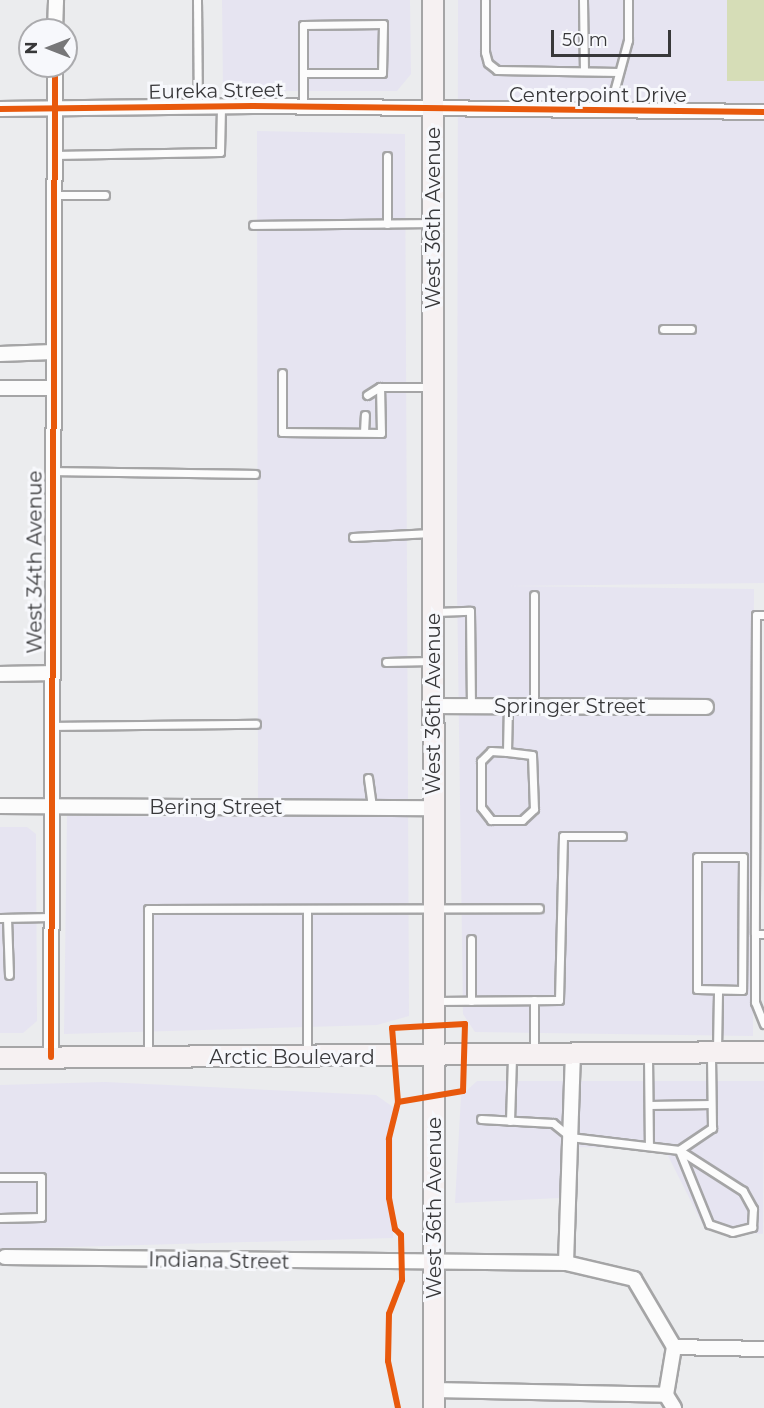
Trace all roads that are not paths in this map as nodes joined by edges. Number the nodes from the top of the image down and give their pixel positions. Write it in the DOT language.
graph roads {
  1 [pos="56,0"];
  2 [pos="197,0"];
  3 [pos="433,0"];
  4 [pos="485,0"];
  5 [pos="584,0"];
  6 [pos="628,0"];
  7 [pos="55,18"];
  8 [pos="584,71"];
  9 [pos="619,72"];
  10 [pos="303,73"];
  11 [pos="55,78"];
  12 [pos="221,107"];
  13 [pos="303,107"];
  14 [pos="198,108"];
  15 [pos="0,109"];
  16 [pos="54,110"];
  17 [pos="433,111"];
  18 [pos="613,111"];
  19 [pos="764,112"];
  20 [pos="54,155"];
  21 [pos="387,156"];
  22 [pos="54,195"];
  23 [pos="105,195"];
  24 [pos="433,223"];
  25 [pos="387,224"];
  26 [pos="253,225"];
  27 [pos="663,329"];
  28 [pos="691,329"];
  29 [pos="52,352"];
  30 [pos="0,354"];
  31 [pos="282,373"];
  32 [pos="380,387"];
  33 [pos="433,387"];
  34 [pos="0,388"];
  35 [pos="52,388"];
  36 [pos="367,395"];
  37 [pos="365,415"];
  38 [pos="364,432"];
  39 [pos="52,471"];
  40 [pos="255,474"];
  41 [pos="433,533"];
  42 [pos="353,537"];
  43 [pos="534,595"];
  44 [pos="433,612"];
  45 [pos="760,615"];
  46 [pos="433,661"];
  47 [pos="386,662"];
  48 [pos="50,673"];
  49 [pos="0,674"];
  50 [pos="433,706"];
  51 [pos="471,706"];
  52 [pos="508,706"];
  53 [pos="534,706"];
  54 [pos="706,707"];
  55 [pos="256,724"];
  56 [pos="51,726"];
  57 [pos="507,752"];
  58 [pos="368,778"];
  59 [pos="0,806"];
  60 [pos="52,806"];
  61 [pos="372,808"];
  62 [pos="432,808"];
  63 [pos="622,836"];
  64 [pos="433,908"];
  65 [pos="539,908"];
  66 [pos="307,909"];
  67 [pos="51,917"];
  68 [pos="4,918"];
  69 [pos="755,934"];
  70 [pos="764,934"];
  71 [pos="471,939"];
  72 [pos="9,975"];
  73 [pos="718,990"];
  74 [pos="534,1000"];
  75 [pos="433,1001"];
  76 [pos="471,1001"];
  77 [pos="764,1024"];
  78 [pos="573,1052"];
  79 [pos="648,1052"];
  80 [pos="714,1052"];
  81 [pos="764,1052"];
  82 [pos="534,1053"];
  83 [pos="512,1054"];
  84 [pos="433,1056"];
  85 [pos="148,1057"];
  86 [pos="307,1057"];
  87 [pos="0,1058"];
  88 [pos="51,1058"];
  89 [pos="711,1104"];
  90 [pos="649,1105"];
  91 [pos="482,1119"];
  92 [pos="510,1121"];
  93 [pos="570,1137"];
  94 [pos="649,1146"];
  95 [pos="679,1150"];
  96 [pos="0,1177"];
  97 [pos="0,1218"];
  98 [pos="5,1257"];
  99 [pos="566,1263"];
  100 [pos="434,1264"];
  101 [pos="674,1347"];
  102 [pos="764,1349"];
  103 [pos="666,1395"];
  104 [pos="434,1399"];
  105 [pos="674,1408"];
  1 -- 7 [label="street"];
  2 -- 14 [label="lane"];
  3 -- 17 [label="main road, West 36th Avenue"];
  4 -- 8 [label="lane"];
  5 -- 8 [label="lane"];
  6 -- 9 [label="lane"];
  8 -- 9 [label="lane"];
  9 -- 18 [label="lane"];
  10 -- 10 [label="lane"];
  10 -- 13 [label="lane"];
  11 -- 16 [label="street, West 34th Avenue"];
  12 -- 13 [label="street, Eureka Street"];
  12 -- 14 [label="street, Eureka Street"];
  12 -- 20 [label="lane"];
  13 -- 17 [label="street, Eureka Street"];
  14 -- 16 [label="street, Eureka Street"];
  15 -- 16 [label="street, Eureka Street"];
  16 -- 20 [label="street, West 34th Avenue"];
  17 -- 18 [label="street, Centerpoint Drive"];
  17 -- 24 [label="main road, West 36th Avenue"];
  18 -- 19 [label="street, Centerpoint Drive"];
  20 -- 22 [label="street, West 34th Avenue"];
  21 -- 25 [label="lane"];
  22 -- 23 [label="lane"];
  22 -- 29 [label="street, West 34th Avenue"];
  24 -- 25 [label="lane"];
  24 -- 33 [label="main road, West 36th Avenue"];
  25 -- 26 [label="lane"];
  27 -- 28 [label="lane"];
  29 -- 30 [label="street"];
  29 -- 35 [label="street, West 34th Avenue"];
  31 -- 38 [label="lane"];
  32 -- 33 [label="lane"];
  32 -- 36 [label="lane"];
  32 -- 38 [label="lane"];
  33 -- 41 [label="main road, West 36th Avenue"];
  34 -- 35 [label="street"];
  35 -- 39 [label="street, West 34th Avenue"];
  37 -- 38 [label="lane"];
  39 -- 40 [label="lane"];
  39 -- 48 [label="street, West 34th Avenue"];
  41 -- 42 [label="lane"];
  41 -- 44 [label="main road, West 36th Avenue"];
  43 -- 53 [label="lane"];
  44 -- 46 [label="main road, West 36th Avenue"];
  44 -- 51 [label="lane"];
  45 -- 69 [label="lane"];
  46 -- 47 [label="lane"];
  46 -- 50 [label="main road, West 36th Avenue"];
  48 -- 49 [label="street"];
  48 -- 56 [label="street, West 34th Avenue"];
  50 -- 51 [label="street, Springer Street"];
  50 -- 62 [label="main road, West 36th Avenue"];
  51 -- 52 [label="street, Springer Street"];
  52 -- 53 [label="street, Springer Street"];
  52 -- 57 [label="lane"];
  53 -- 54 [label="street, Springer Street"];
  55 -- 56 [label="lane"];
  56 -- 60 [label="street, West 34th Avenue"];
  57 -- 57 [label="lane"];
  58 -- 61 [label="lane"];
  59 -- 60 [label="street, Bering Street"];
  60 -- 61 [label="street, Bering Street"];
  60 -- 67 [label="street, West 34th Avenue"];
  61 -- 62 [label="street, Bering Street"];
  62 -- 64 [label="main road, West 36th Avenue"];
  63 -- 74 [label="lane"];
  64 -- 65 [label="lane"];
  64 -- 66 [label="lane"];
  64 -- 75 [label="main road, West 36th Avenue"];
  66 -- 85 [label="lane"];
  66 -- 86 [label="lane"];
  67 -- 68 [label="lane"];
  67 -- 88 [label="street, West 34th Avenue"];
  68 -- 72 [label="lane"];
  69 -- 70 [label="lane"];
  69 -- 77 [label="lane"];
  71 -- 76 [label="lane"];
  73 -- 73 [label="lane"];
  73 -- 80 [label="lane"];
  74 -- 76 [label="lane"];
  74 -- 82 [label="lane"];
  75 -- 76 [label="lane"];
  75 -- 84 [label="main road, West 36th Avenue"];
  78 -- 79 [label="main road, Arctic Boulevard"];
  78 -- 82 [label="main road, Arctic Boulevard"];
  78 -- 93 [label="street"];
  79 -- 80 [label="main road, Arctic Boulevard"];
  79 -- 90 [label="lane"];
  80 -- 81 [label="main road, Arctic Boulevard"];
  80 -- 89 [label="lane"];
  82 -- 83 [label="main road, Arctic Boulevard"];
  83 -- 84 [label="main road, Arctic Boulevard"];
  83 -- 92 [label="lane"];
  84 -- 86 [label="main road, Arctic Boulevard"];
  84 -- 100 [label="main road, West 36th Avenue"];
  85 -- 86 [label="main road, Arctic Boulevard"];
  85 -- 88 [label="main road, Arctic Boulevard"];
  87 -- 88 [label="main road, Arctic Boulevard"];
  89 -- 90 [label="lane"];
  89 -- 95 [label="lane"];
  90 -- 94 [label="lane"];
  91 -- 92 [label="lane"];
  92 -- 93 [label="lane"];
  93 -- 94 [label="lane"];
  93 -- 99 [label="street"];
  94 -- 95 [label="lane"];
  95 -- 95 [label="lane"];
  96 -- 97 [label="lane"];
  98 -- 100 [label="street, Indiana Street"];
  99 -- 100 [label="street, Indiana Street"];
  99 -- 101 [label="street, Indiana Street"];
  100 -- 104 [label="main road, West 36th Avenue"];
  101 -- 102 [label="street"];
  101 -- 103 [label="street"];
  103 -- 104 [label="street"];
  103 -- 105 [label="street"];
}
